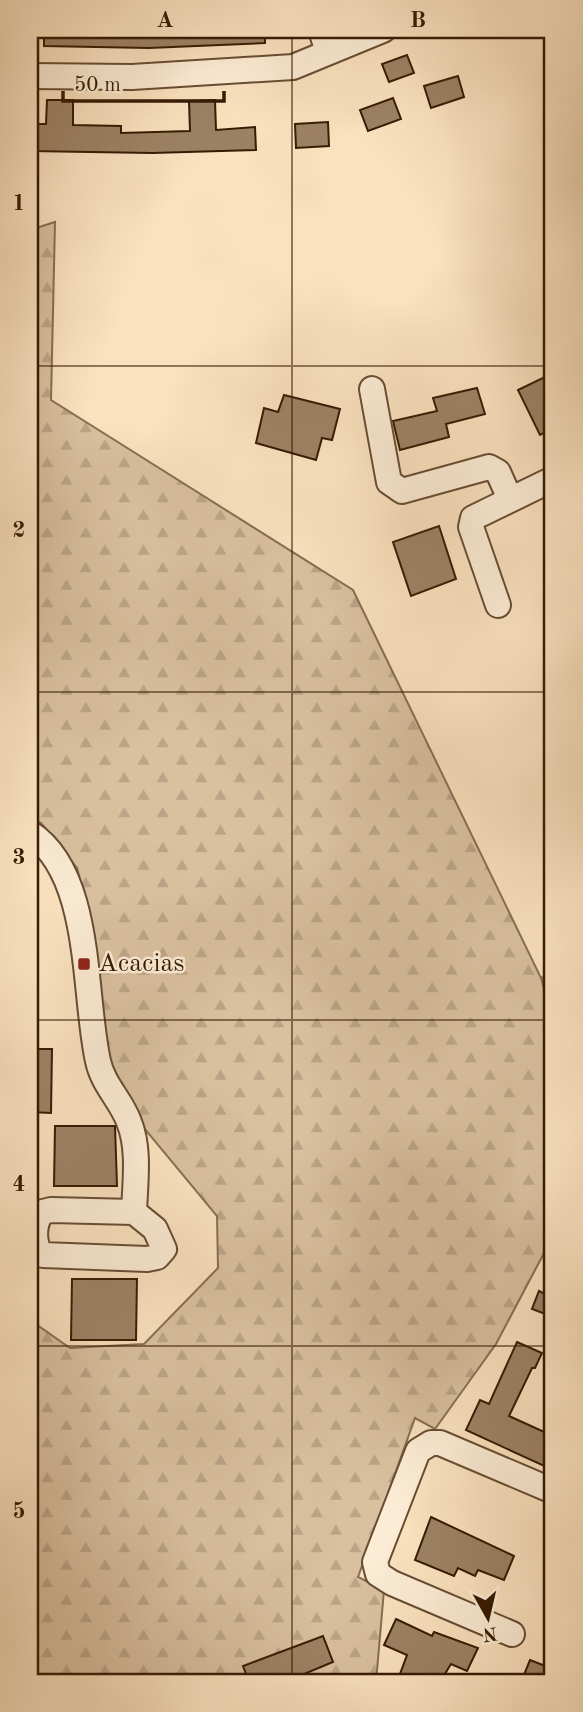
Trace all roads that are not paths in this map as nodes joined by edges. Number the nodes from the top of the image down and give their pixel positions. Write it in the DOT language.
graph roads {
  1 [pos="383,30"];
  2 [pos="325,41"];
  3 [pos="30,76"];
  4 [pos="372,389"];
  5 [pos="553,479"];
  6 [pos="510,499"];
  7 [pos="498,606"];
  8 [pos="30,833"];
  9 [pos="134,1212"];
  10 [pos="553,1491"];
  11 [pos="512,1634"];
  1 -- 2 [label="street"];
  2 -- 3 [label="street"];
  4 -- 6 [label="street"];
  5 -- 6 [label="street"];
  6 -- 7 [label="street"];
  8 -- 9 [label="street"];
  9 -- 9 [label="street"];
  10 -- 11 [label="street"];
}
